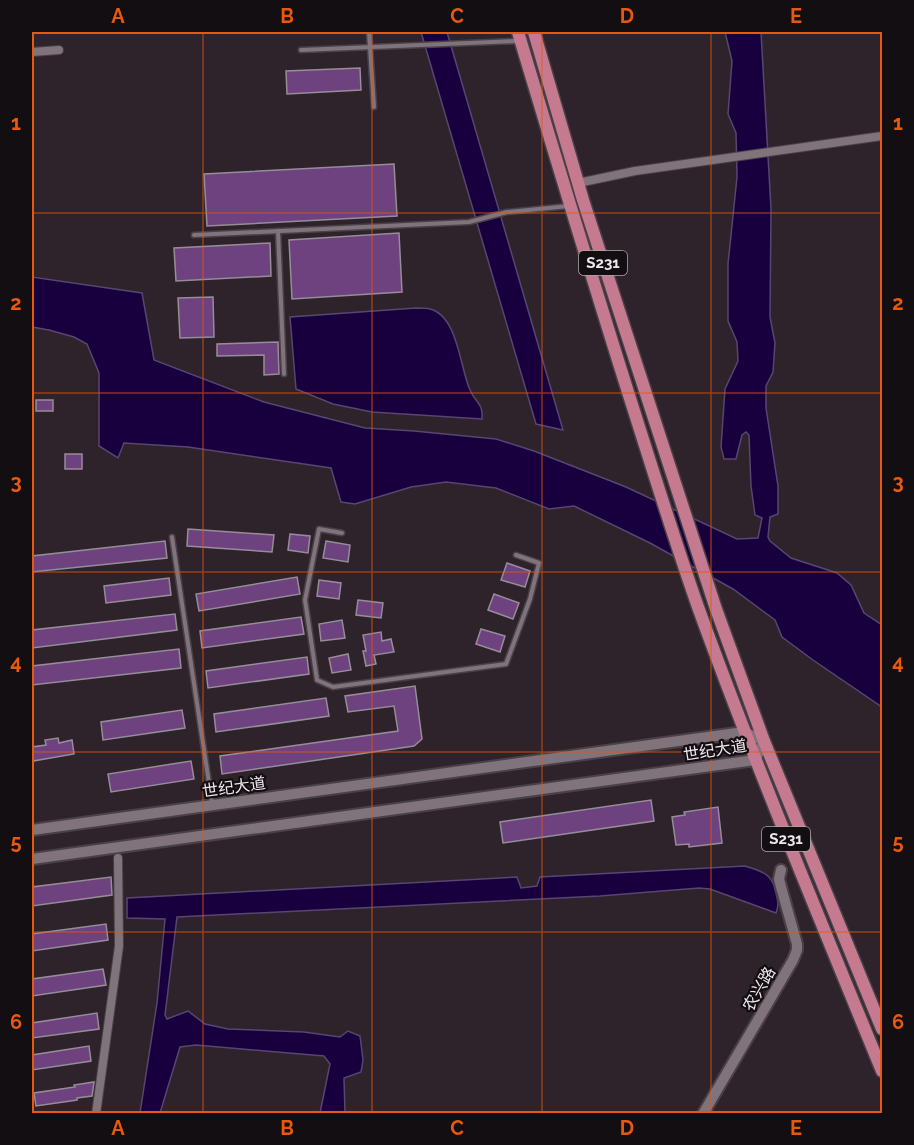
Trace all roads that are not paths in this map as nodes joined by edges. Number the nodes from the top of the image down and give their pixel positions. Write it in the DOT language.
graph roads {
  1 [pos="369,32"];
  2 [pos="534,32"];
  3 [pos="520,36"];
  4 [pos="370,48"];
  5 [pos="59,50"];
  6 [pos="301,50"];
  7 [pos="32,52"];
  8 [pos="374,107"];
  9 [pos="882,136"];
  10 [pos="578,183"];
  11 [pos="570,206"];
  12 [pos="278,231"];
  13 [pos="194,235"];
  14 [pos="284,374"];
  15 [pos="342,532"];
  16 [pos="172,537"];
  17 [pos="516,555"];
  18 [pos="744,732"];
  19 [pos="764,741"];
  20 [pos="755,760"];
  21 [pos="212,805"];
  22 [pos="32,830"];
  23 [pos="118,858"];
  24 [pos="32,859"];
  25 [pos="781,870"];
  26 [pos="882,1029"];
  27 [pos="882,1071"];
  28 [pos="96,1113"];
  29 [pos="703,1113"];
  1 -- 4 [label="lane"];
  2 -- 10 [label="main road, S231"];
  3 -- 4 [label="lane"];
  3 -- 11 [label="main road, S231"];
  4 -- 6 [label="lane"];
  4 -- 8 [label="lane"];
  5 -- 7 [label="street"];
  9 -- 10 [label="street"];
  10 -- 19 [label="main road, S231"];
  11 -- 12 [label="lane"];
  11 -- 18 [label="main road, S231"];
  12 -- 13 [label="lane"];
  12 -- 14 [label="lane"];
  15 -- 17 [label="lane"];
  16 -- 21 [label="lane"];
  18 -- 19 [label="main road, 世纪大道"];
  18 -- 20 [label="main road, S231"];
  18 -- 21 [label="main road, 世纪大道"];
  19 -- 20 [label="main road, 世纪大道"];
  19 -- 26 [label="main road, S231"];
  20 -- 24 [label="main road, 世纪大道"];
  20 -- 27 [label="main road, S231"];
  21 -- 22 [label="main road, 世纪大道"];
  23 -- 28 [label="street"];
  25 -- 29 [label="main road, 农兴路"];
}
